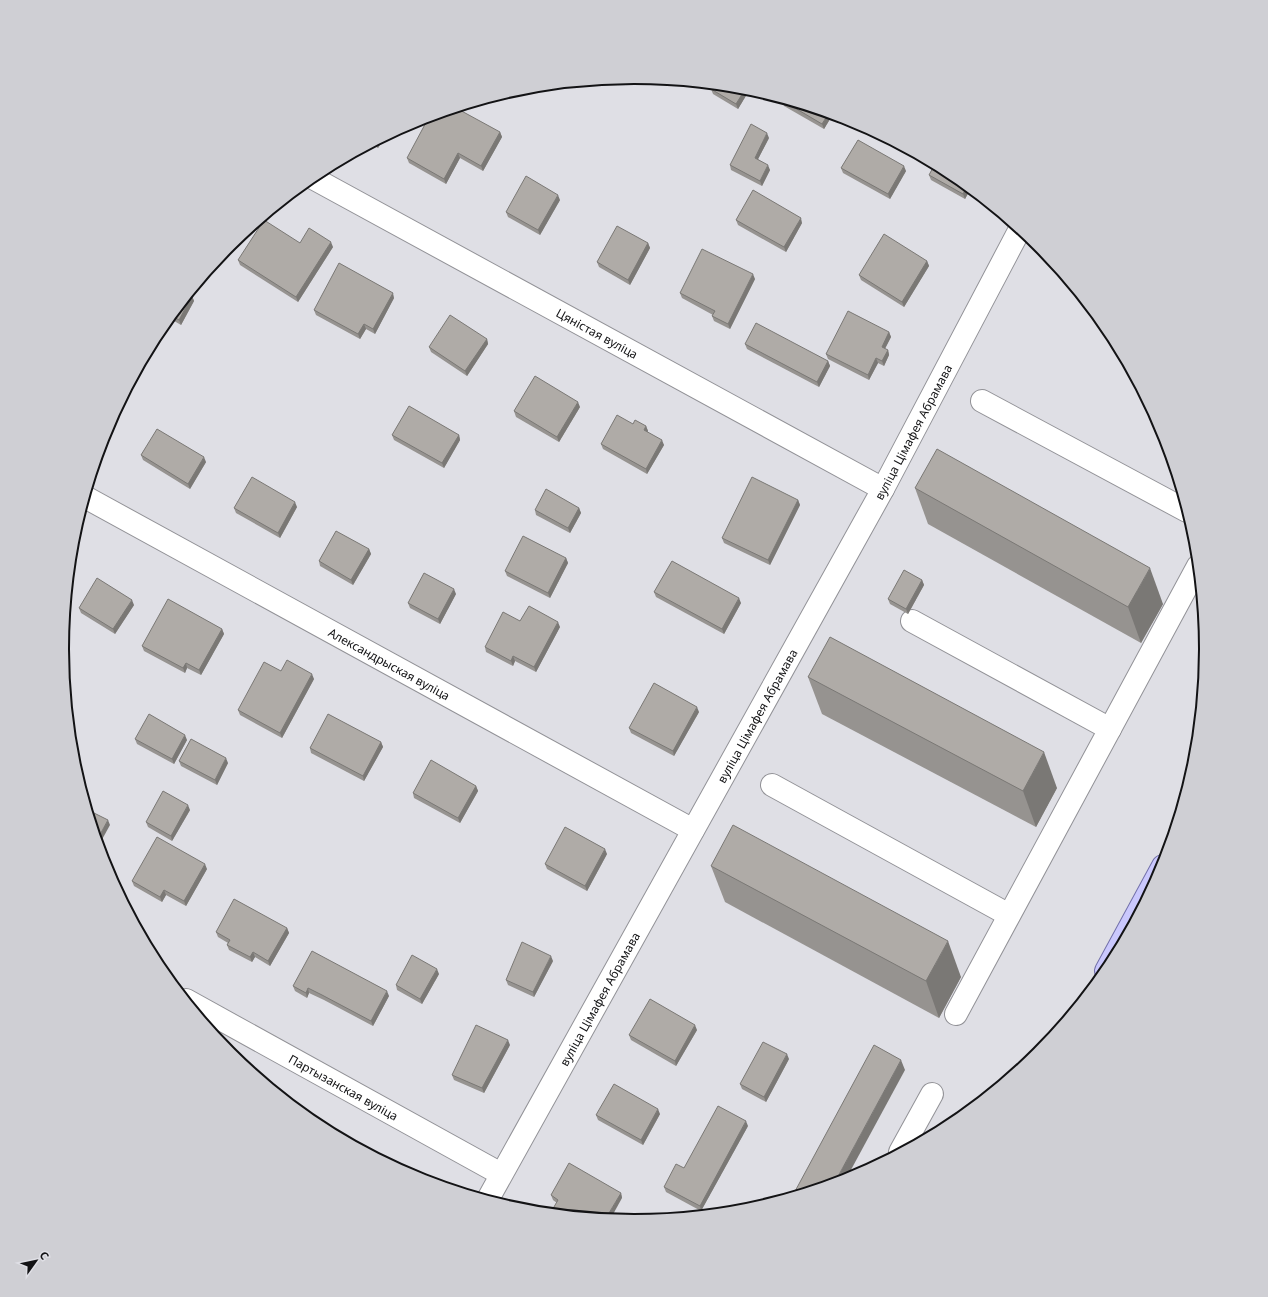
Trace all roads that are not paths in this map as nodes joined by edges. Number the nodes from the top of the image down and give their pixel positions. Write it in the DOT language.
graph roads {
  1 [pos="318,181"];
  2 [pos="1018,234"];
  3 [pos="982,401"];
  4 [pos="883,489"];
  5 [pos="89,499"];
  6 [pos="1181,508"];
  7 [pos="1194,574"];
  8 [pos="912,622"];
  9 [pos="1110,729"];
  10 [pos="772,785"];
  11 [pos="693,830"];
  12 [pos="1009,915"];
  13 [pos="197,1006"];
  14 [pos="956,1014"];
  15 [pos="932,1094"];
  16 [pos="904,1144"];
  17 [pos="501,1174"];
  18 [pos="490,1195"];
  1 -- 4 [label="street, Цяністая вуліца"];
  2 -- 4 [label="street, вуліца Цімафея Абрамава"];
  3 -- 6 [label="street"];
  4 -- 11 [label="street, вуліца Цімафея Абрамава"];
  5 -- 11 [label="street, Александрыская вуліца"];
  7 -- 9 [label="street"];
  8 -- 9 [label="street"];
  9 -- 12 [label="street"];
  10 -- 12 [label="street"];
  11 -- 17 [label="street, вуліца Цімафея Абрамава"];
  12 -- 14 [label="street"];
  13 -- 17 [label="street, Партызанская вуліца"];
  15 -- 16 [label="street"];
  17 -- 18 [label="street, вуліца Цімафея Абрамава"];
}
